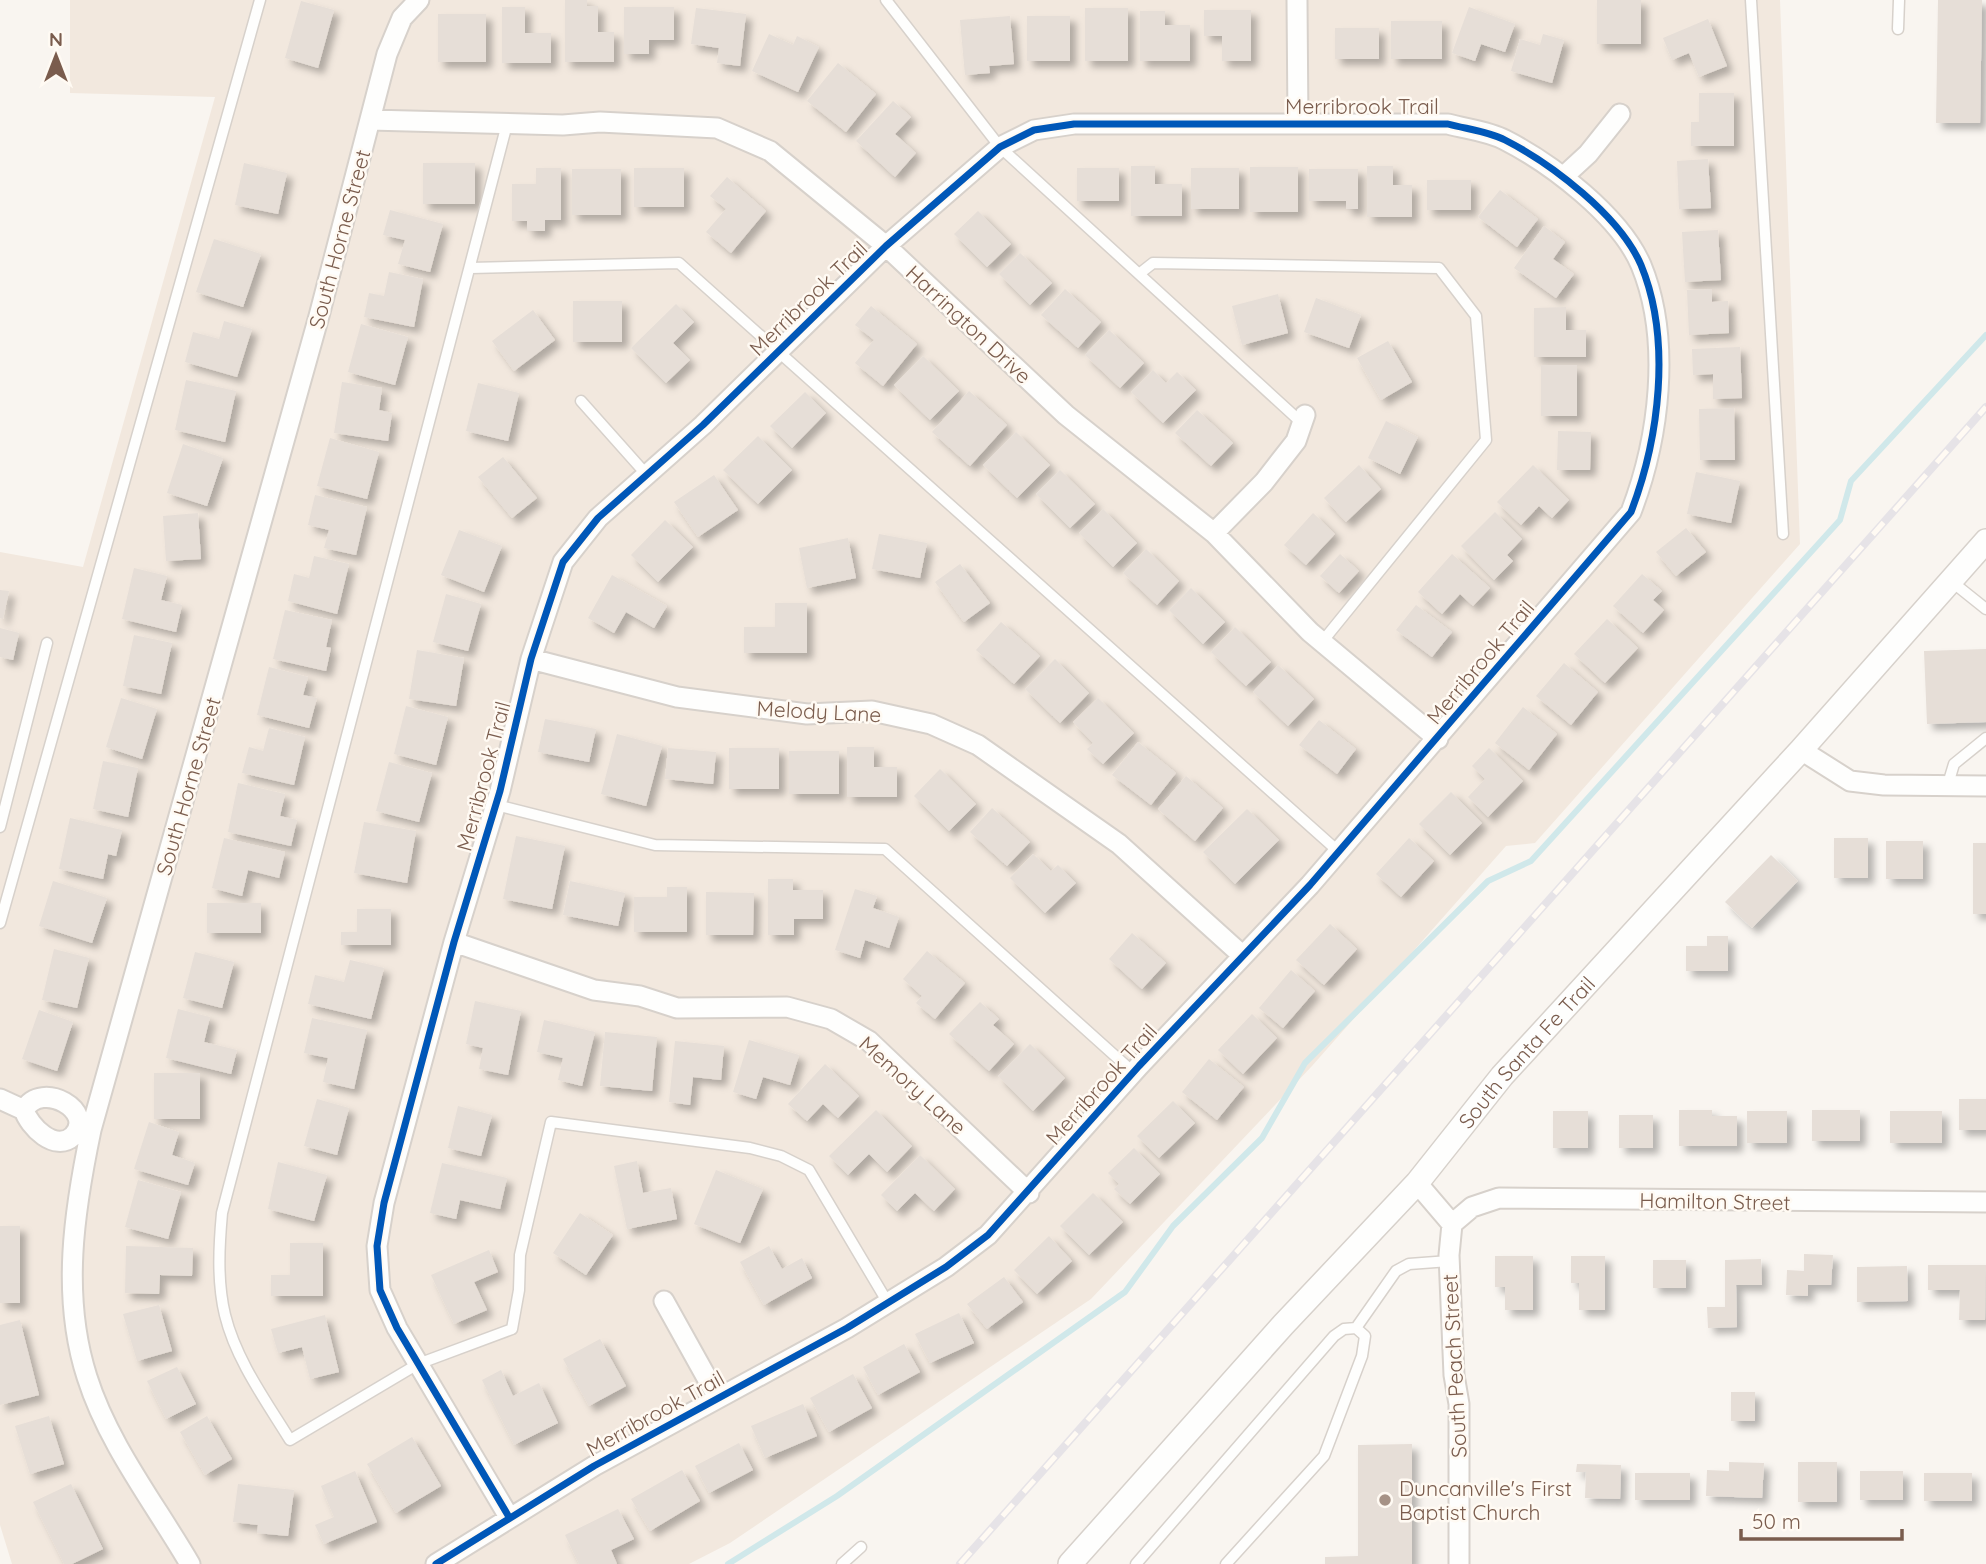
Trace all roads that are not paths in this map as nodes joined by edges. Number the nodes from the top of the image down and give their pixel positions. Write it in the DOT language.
graph roads {
  1 [pos="260,0"];
  2 [pos="419,0"];
  3 [pos="886,0"];
  4 [pos="1297,0"];
  5 [pos="1751,0"];
  6 [pos="1899,0"];
  7 [pos="1898,29"];
  8 [pos="1620,114"];
  9 [pos="370,120"];
  10 [pos="507,124"];
  11 [pos="1298,124"];
  12 [pos="1000,147"];
  13 [pos="1563,177"];
  14 [pos="886,246"];
  15 [pos="471,268"];
  16 [pos="1139,274"];
  17 [pos="778,351"];
  18 [pos="582,401"];
  19 [pos="1304,419"];
  20 [pos="646,474"];
  21 [pos="1214,533"];
  22 [pos="1783,534"];
  23 [pos="1986,541"];
  24 [pos="1959,588"];
  25 [pos="1986,609"];
  26 [pos="1322,642"];
  27 [pos="47,643"];
  28 [pos="531,659"];
  29 [pos="1986,738"];
  30 [pos="1438,739"];
  31 [pos="1801,750"];
  32 [pos="1948,784"];
  33 [pos="1986,786"];
  34 [pos="496,805"];
  35 [pos="0,827"];
  36 [pos="1339,852"];
  37 [pos="0,923"];
  38 [pos="454,943"];
  39 [pos="1243,956"];
  40 [pos="1133,1072"];
  41 [pos="0,1100"];
  42 [pos="24,1110"];
  43 [pos="85,1128"];
  44 [pos="1417,1183"];
  45 [pos="1029,1193"];
  46 [pos="1986,1202"];
  47 [pos="1452,1224"];
  48 [pos="1449,1261"];
  49 [pos="664,1301"];
  50 [pos="888,1303"];
  51 [pos="1356,1328"];
  52 [pos="418,1364"];
  53 [pos="718,1398"];
  54 [pos="509,1517"];
  55 [pos="861,1547"];
  56 [pos="190,1564"];
  57 [pos="436,1564"];
  58 [pos="842,1564"];
  59 [pos="1070,1564"];
  60 [pos="1136,1564"];
  61 [pos="1226,1564"];
  62 [pos="1459,1564"];
  1 -- 37 [label="lane"];
  2 -- 9 [label="street, South Horne Street"];
  3 -- 12 [label="lane"];
  4 -- 11 [label="street"];
  5 -- 22 [label="lane"];
  6 -- 7 [label="lane"];
  8 -- 13 [label="street"];
  9 -- 10 [label="street, Harrington Drive"];
  9 -- 43 [label="street, South Horne Street"];
  10 -- 14 [label="street, Harrington Drive"];
  10 -- 15 [label="lane"];
  11 -- 12 [label="street, Merribrook Trail"];
  11 -- 13 [label="street, Merribrook Trail"];
  12 -- 14 [label="street, Merribrook Trail"];
  12 -- 16 [label="lane"];
  13 -- 30 [label="street, Merribrook Trail"];
  14 -- 17 [label="street, Merribrook Trail"];
  14 -- 21 [label="street, Harrington Drive"];
  15 -- 17 [label="lane"];
  15 -- 52 [label="lane"];
  16 -- 19 [label="lane"];
  16 -- 26 [label="lane"];
  17 -- 20 [label="street, Merribrook Trail"];
  17 -- 36 [label="lane"];
  18 -- 20 [label="lane"];
  19 -- 21 [label="street"];
  20 -- 28 [label="street, Merribrook Trail"];
  21 -- 26 [label="street, Harrington Drive"];
  23 -- 24 [label="street, South Santa Fe Trail"];
  24 -- 25 [label="lane"];
  24 -- 31 [label="street, South Santa Fe Trail"];
  26 -- 30 [label="street, Harrington Drive"];
  27 -- 35 [label="lane"];
  28 -- 34 [label="street, Merribrook Trail"];
  28 -- 39 [label="street, Melody Lane"];
  29 -- 32 [label="lane"];
  30 -- 36 [label="street, Merribrook Trail"];
  31 -- 32 [label="street"];
  31 -- 44 [label="street, South Santa Fe Trail"];
  32 -- 33 [label="street"];
  34 -- 38 [label="street, Merribrook Trail"];
  34 -- 40 [label="lane"];
  36 -- 39 [label="street, Merribrook Trail"];
  38 -- 45 [label="street, Memory Lane"];
  38 -- 52 [label="street, Merribrook Trail"];
  39 -- 40 [label="street, Merribrook Trail"];
  40 -- 45 [label="street, Merribrook Trail"];
  41 -- 42 [label="street"];
  42 -- 43 [label="street"];
  42 -- 43 [label="street"];
  43 -- 56 [label="street, South Horne Street"];
  44 -- 47 [label="street"];
  44 -- 59 [label="street, South Santa Fe Trail"];
  45 -- 50 [label="street, Merribrook Trail"];
  46 -- 47 [label="street, Hamilton Street"];
  47 -- 48 [label="street, South Peach Street"];
  48 -- 51 [label="lane"];
  48 -- 62 [label="street, South Peach Street"];
  49 -- 53 [label="street, Merribrook Trail"];
  50 -- 52 [label="lane"];
  50 -- 53 [label="street, Merribrook Trail"];
  51 -- 60 [label="lane"];
  51 -- 61 [label="lane"];
  52 -- 54 [label="street, Merribrook Trail"];
  53 -- 54 [label="street, Merribrook Trail"];
  54 -- 57 [label="street"];
  55 -- 58 [label="lane"];
}
